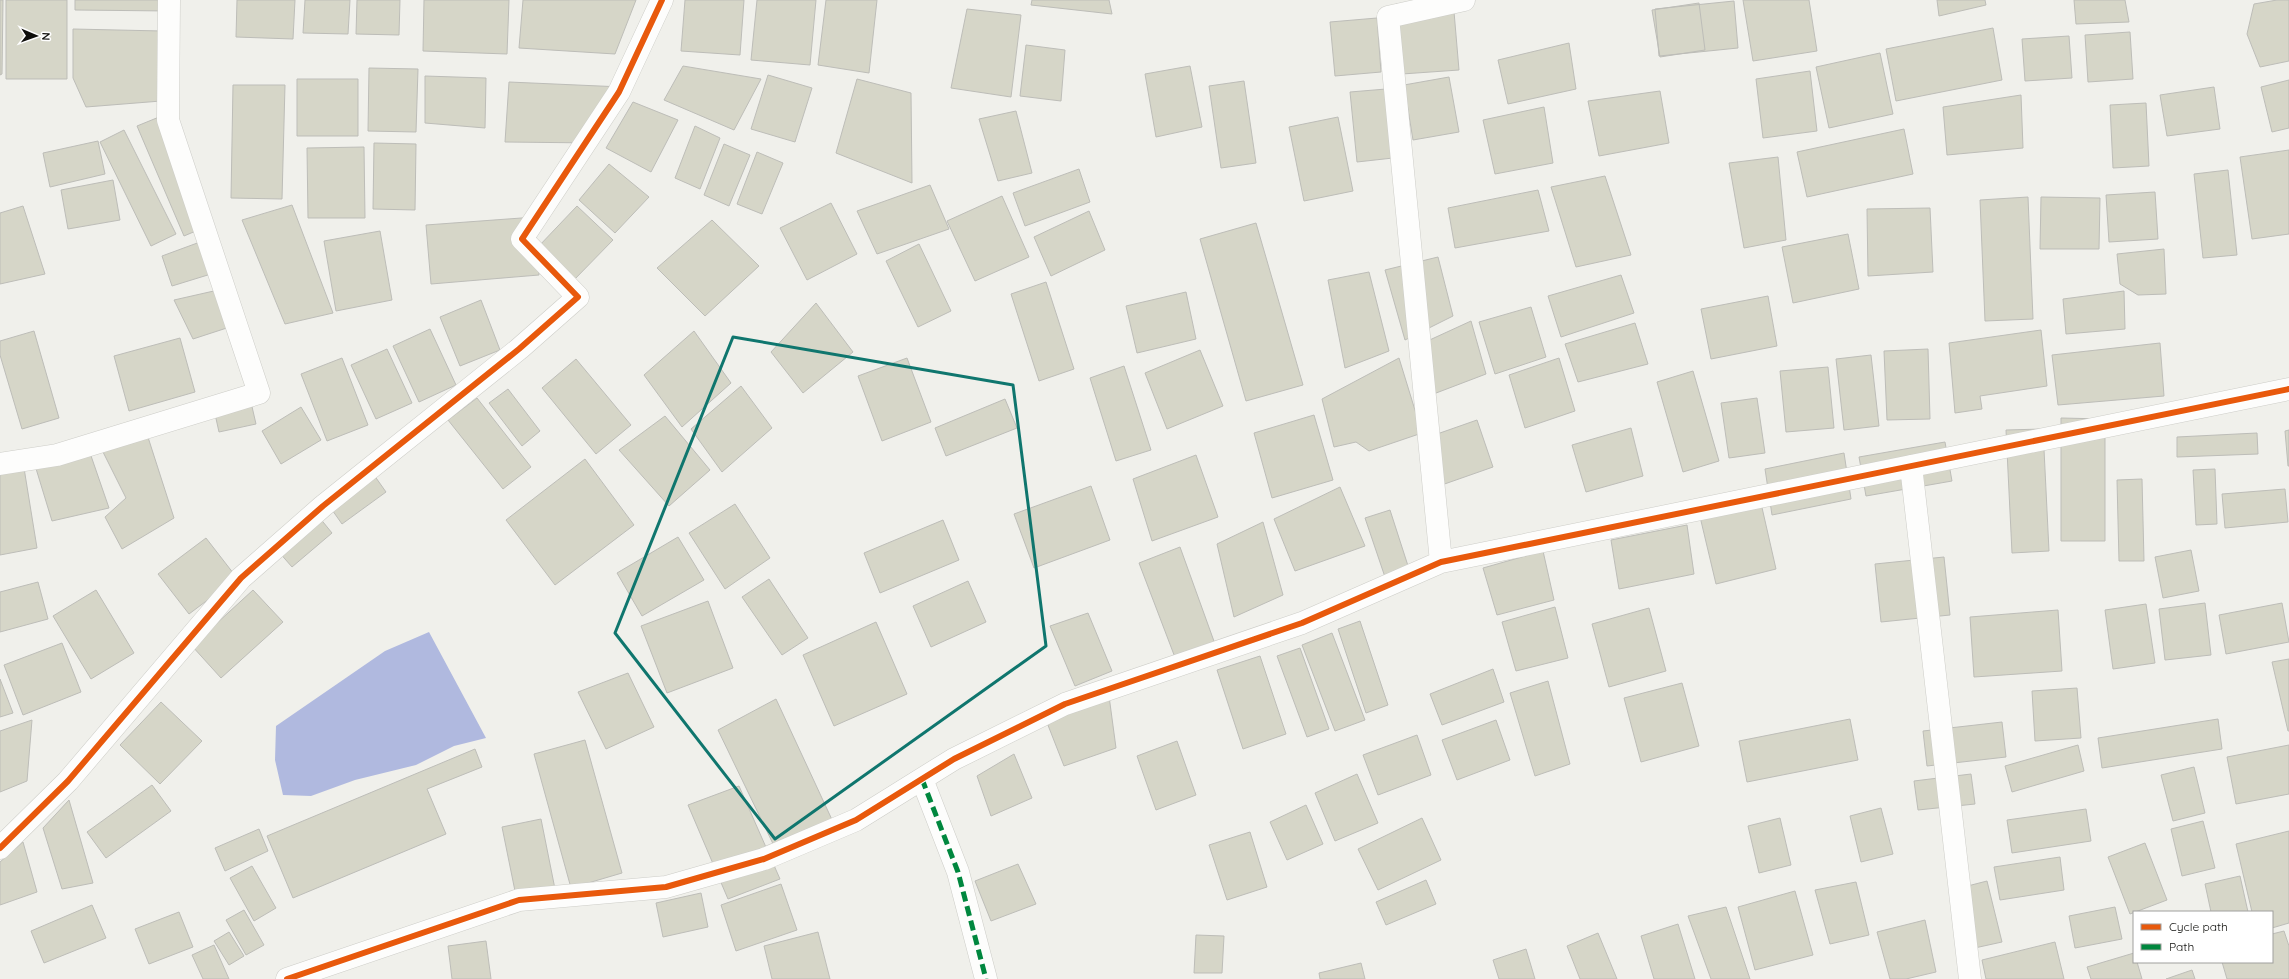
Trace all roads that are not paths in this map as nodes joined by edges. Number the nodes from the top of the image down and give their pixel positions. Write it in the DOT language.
graph roads {
  1 [pos="169,0"];
  2 [pos="662,0"];
  3 [pos="1464,0"];
  4 [pos="2289,389"];
  5 [pos="0,464"];
  6 [pos="1911,466"];
  7 [pos="1441,562"];
  8 [pos="922,779"];
  9 [pos="0,848"];
  10 [pos="287,979"];
  11 [pos="986,979"];
  12 [pos="1970,979"];
  1 -- 5 [label="street"];
  2 -- 9 [label="street"];
  3 -- 7 [label="street"];
  4 -- 6 [label="street"];
  6 -- 7 [label="street"];
  6 -- 12 [label="street"];
  7 -- 8 [label="street"];
  8 -- 10 [label="street"];
  8 -- 11 [label="street"];
}
